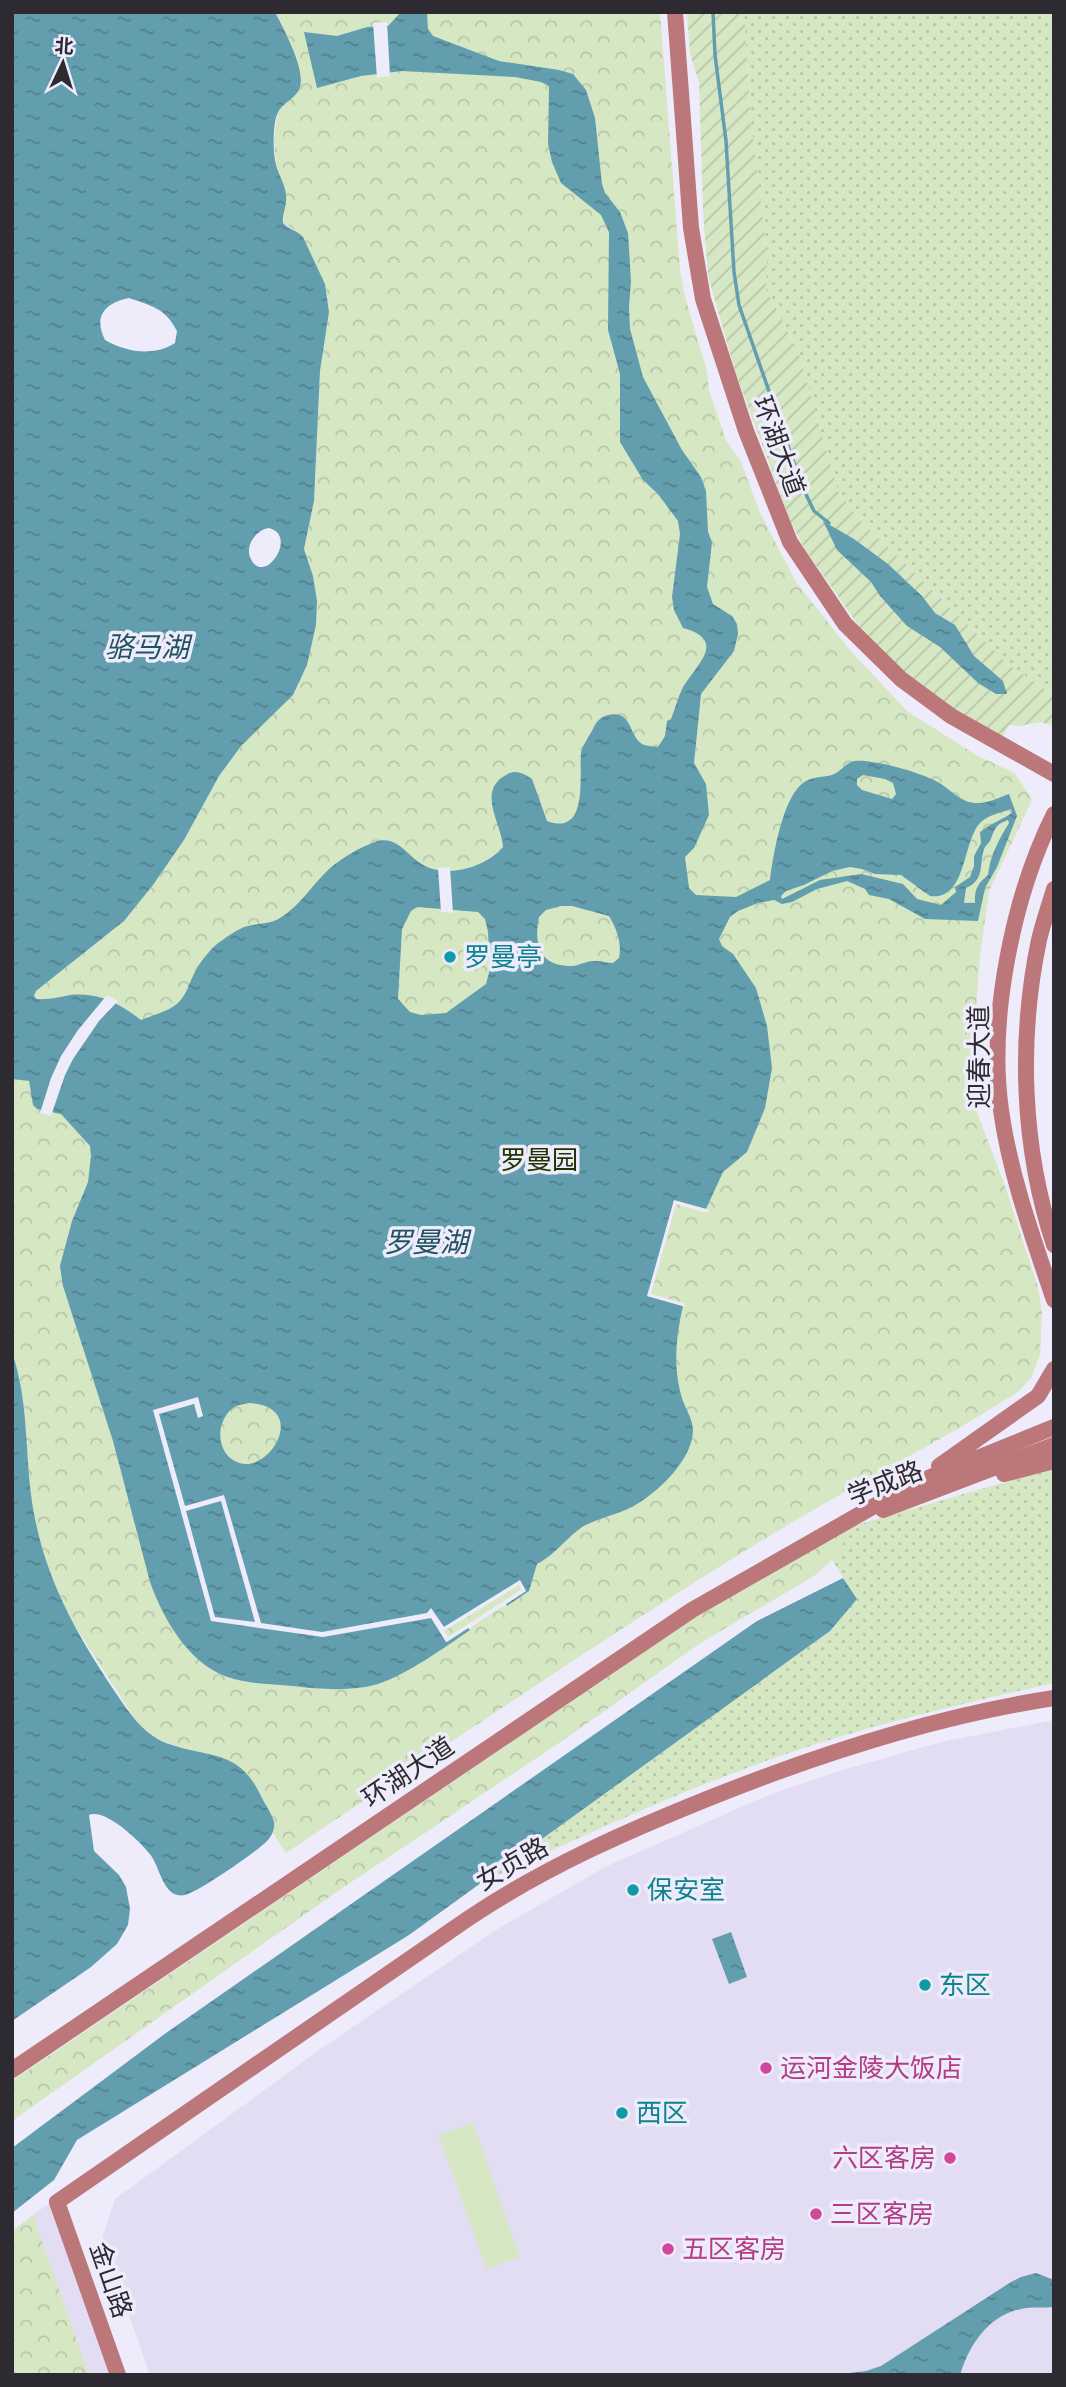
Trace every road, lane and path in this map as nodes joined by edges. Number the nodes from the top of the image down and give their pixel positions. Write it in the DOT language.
graph roads {
  1 [pos="675,12"];
  2 [pos="1054,774"];
  3 [pos="1054,814"];
  4 [pos="1029,876"];
  5 [pos="1054,887"];
  6 [pos="1054,1245"];
  7 [pos="1048,1283"];
  8 [pos="1054,1300"];
  9 [pos="1054,1316"];
  10 [pos="1054,1369"];
  11 [pos="1054,1427"];
  12 [pos="1054,1445"];
  13 [pos="1054,1461"];
  14 [pos="911,1492"];
  15 [pos="838,1527"];
  16 [pos="1054,1698"];
  17 [pos="12,2070"];
  18 [pos="57,2203"];
  19 [pos="118,2375"];
  1 -- 2 [label="main road, 环湖大道"];
  3 -- 4 [label="main road, 迎春大道"];
  4 -- 5 [label="main road"];
  4 -- 7 [label="main road, 迎春大道"];
  5 -- 6 [label="main road, 迎春大道"];
  7 -- 8 [label="main road, 迎春大道"];
  7 -- 9 [label="main road"];
  10 -- 14 [label="main road"];
  11 -- 14 [label="main road, 学成路"];
  12 -- 14 [label="main road, 学成路"];
  13 -- 14 [label="main road"];
  14 -- 15 [label="main road, 学成路"];
  15 -- 17 [label="main road, 环湖大道"];
  16 -- 18 [label="main road, 女贞路"];
  18 -- 19 [label="main road, 金山路"];
}
